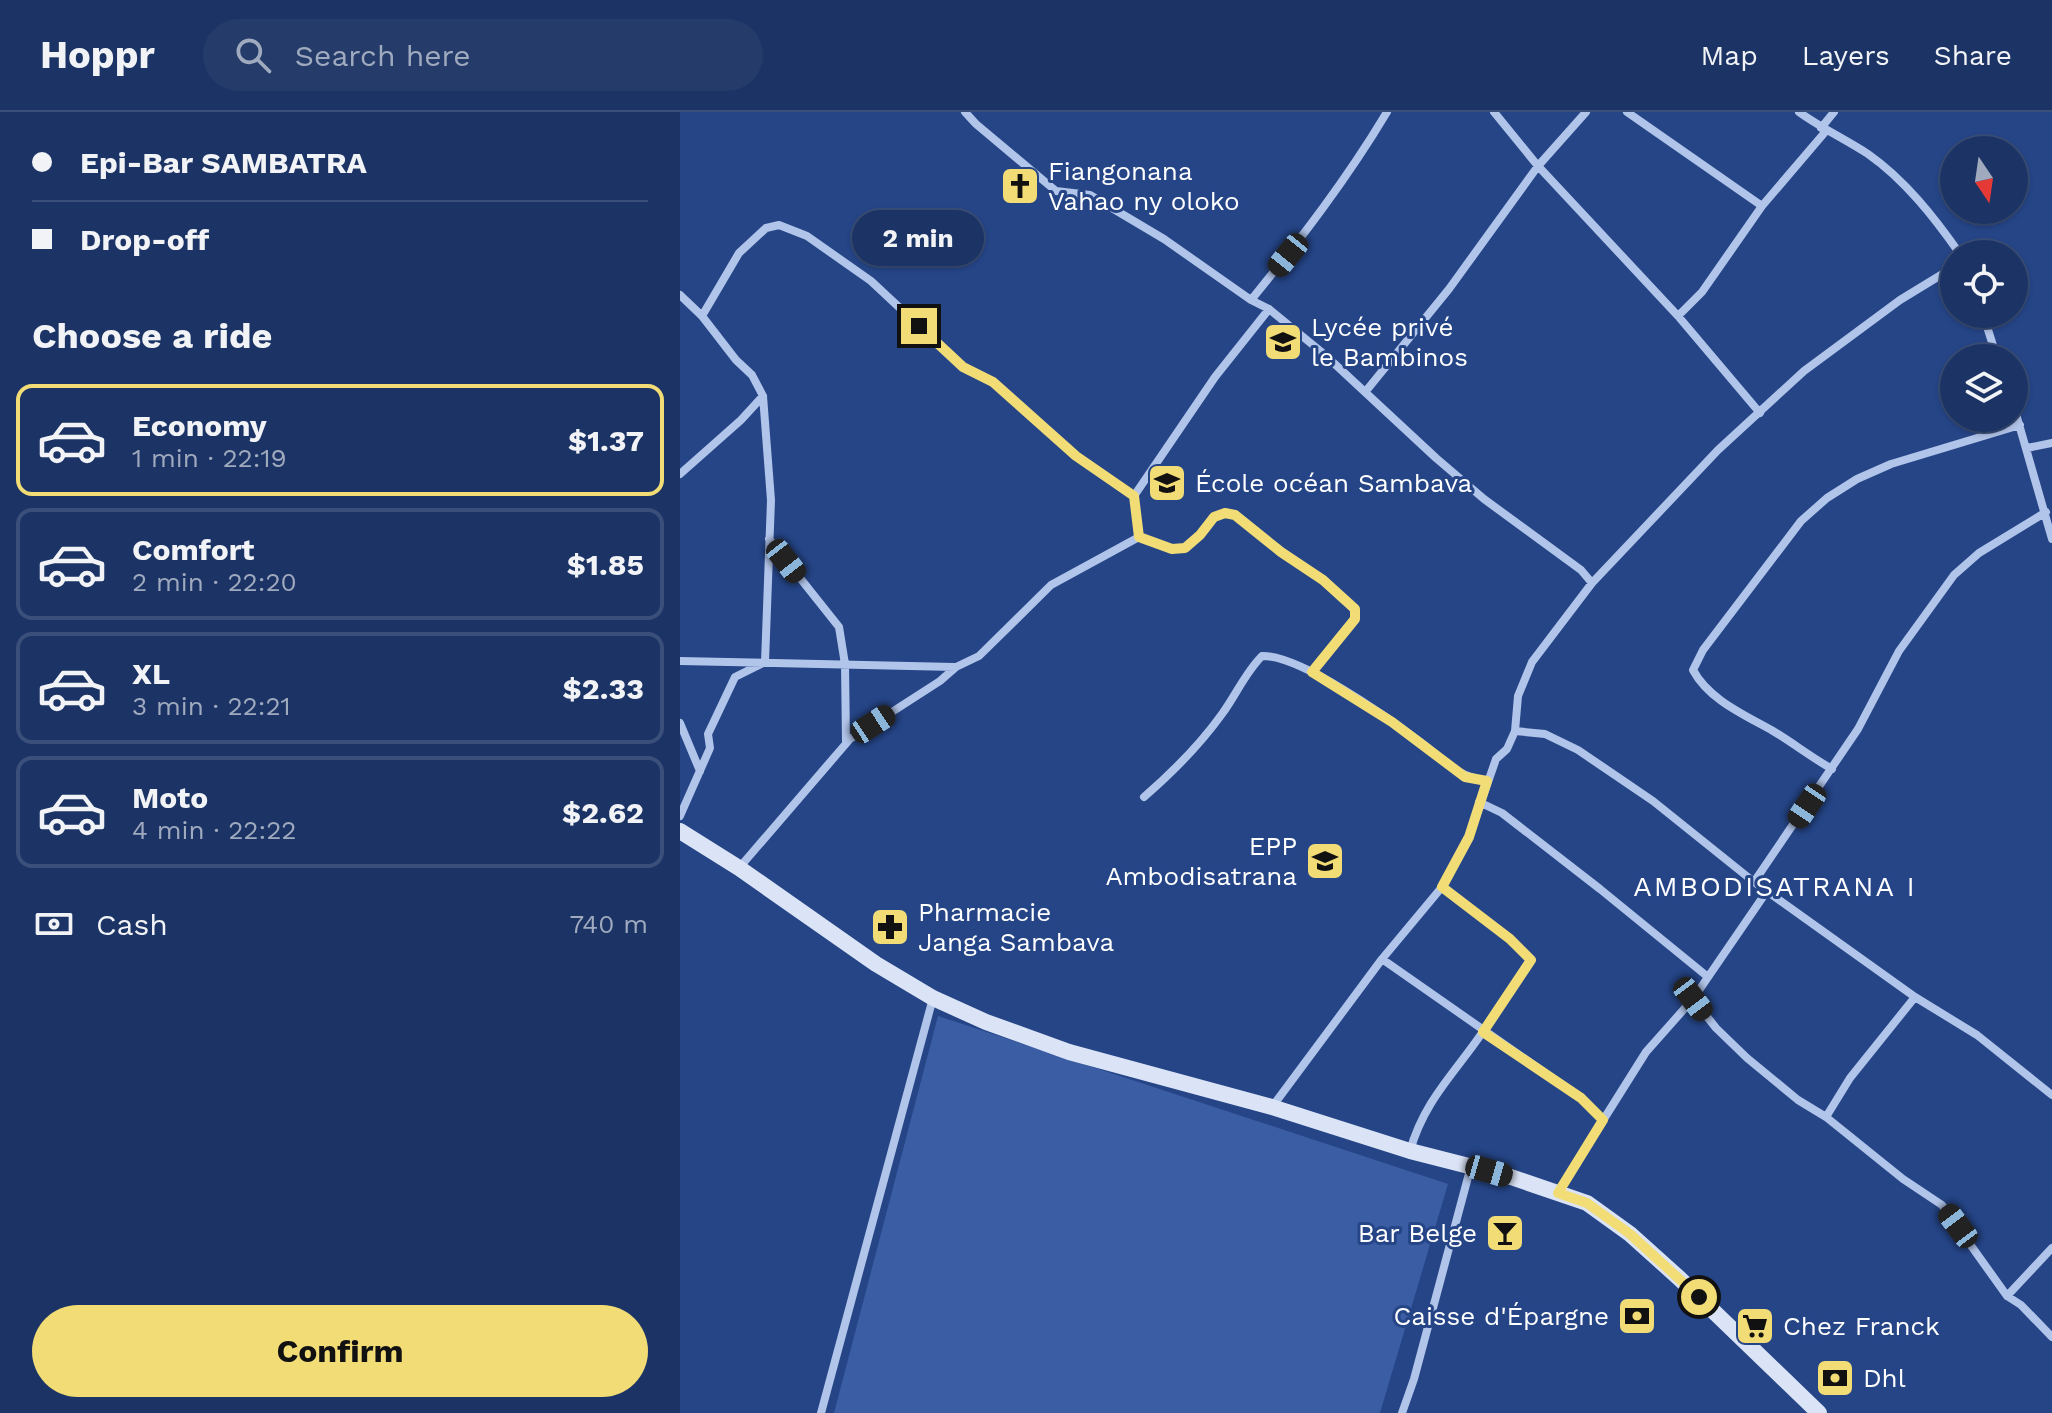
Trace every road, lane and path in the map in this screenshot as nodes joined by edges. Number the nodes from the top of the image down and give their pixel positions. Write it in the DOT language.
graph roads {
  1 [pos="965,112"];
  2 [pos="1387,112"];
  3 [pos="1494,112"];
  4 [pos="1586,112"];
  5 [pos="1627,112"];
  6 [pos="1799,112"];
  7 [pos="1834,112"];
  8 [pos="1824,130"];
  9 [pos="1538,166"];
  10 [pos="1762,206"];
  11 [pos="1950,240"];
  12 [pos="1940,276"];
  13 [pos="680,295"];
  14 [pos="1251,300"];
  15 [pos="1269,309"];
  16 [pos="702,316"];
  17 [pos="1678,316"];
  18 [pos="1366,391"];
  19 [pos="763,396"];
  20 [pos="1760,413"];
  21 [pos="1997,432"];
  22 [pos="2022,432"];
  23 [pos="2052,443"];
  24 [pos="2027,448"];
  25 [pos="680,474"];
  26 [pos="1134,496"];
  27 [pos="2046,512"];
  28 [pos="1139,537"];
  29 [pos="769,538"];
  30 [pos="2052,539"];
  31 [pos="1592,583"];
  32 [pos="680,661"];
  33 [pos="765,662"];
  34 [pos="845,664"];
  35 [pos="956,667"];
  36 [pos="1312,672"];
  37 [pos="680,723"];
  38 [pos="1515,731"];
  39 [pos="846,743"];
  40 [pos="1832,769"];
  41 [pos="700,771"];
  42 [pos="1487,781"];
  43 [pos="1144,797"];
  44 [pos="1479,802"];
  45 [pos="680,816"];
  46 [pos="680,831"];
  47 [pos="739,868"];
  48 [pos="1754,882"];
  49 [pos="1442,887"];
  50 [pos="1767,891"];
  51 [pos="1382,959"];
  52 [pos="1708,977"];
  53 [pos="1915,997"];
  54 [pos="933,998"];
  55 [pos="1693,999"];
  56 [pos="1483,1032"];
  57 [pos="2052,1095"];
  58 [pos="1272,1107"];
  59 [pos="1826,1117"];
  60 [pos="1603,1120"];
  61 [pos="1410,1151"];
  62 [pos="1471,1166"];
  63 [pos="1558,1193"];
  64 [pos="2052,1248"];
  65 [pos="2007,1296"];
  66 [pos="2052,1337"];
  67 [pos="821,1413"];
  68 [pos="1402,1413"];
  69 [pos="1819,1413"];
  1 -- 14 [label="street"];
  2 -- 14 [label="street"];
  3 -- 9 [label="street"];
  4 -- 9 [label="street"];
  5 -- 10 [label="street"];
  6 -- 8 [label="street"];
  7 -- 8 [label="street"];
  8 -- 10 [label="street"];
  8 -- 11 [label="street"];
  9 -- 17 [label="street"];
  9 -- 18 [label="street"];
  10 -- 17 [label="street"];
  12 -- 20 [label="street"];
  13 -- 16 [label="street"];
  14 -- 15 [label="street"];
  15 -- 18 [label="street"];
  15 -- 26 [label="street"];
  16 -- 19 [label="street"];
  16 -- 26 [label="street"];
  17 -- 20 [label="street"];
  18 -- 31 [label="street"];
  19 -- 25 [label="street"];
  19 -- 29 [label="street"];
  20 -- 31 [label="street"];
  21 -- 40 [label="street"];
  22 -- 24 [label="street"];
  23 -- 24 [label="street"];
  24 -- 27 [label="street"];
  26 -- 28 [label="street"];
  27 -- 30 [label="street"];
  27 -- 40 [label="street"];
  28 -- 35 [label="street"];
  28 -- 36 [label="street"];
  29 -- 33 [label="street"];
  29 -- 34 [label="street"];
  31 -- 38 [label="street"];
  32 -- 33 [label="street"];
  33 -- 34 [label="street"];
  33 -- 41 [label="street"];
  34 -- 35 [label="street"];
  34 -- 39 [label="street"];
  35 -- 39 [label="street"];
  36 -- 42 [label="street"];
  36 -- 43 [label="street"];
  37 -- 41 [label="street"];
  38 -- 42 [label="street"];
  38 -- 48 [label="street"];
  39 -- 47 [label="street"];
  40 -- 48 [label="street"];
  41 -- 45 [label="street"];
  42 -- 44 [label="street"];
  44 -- 49 [label="street"];
  44 -- 52 [label="street"];
  46 -- 47 [label="main road"];
  47 -- 54 [label="main road"];
  48 -- 50 [label="street"];
  49 -- 51 [label="street"];
  49 -- 56 [label="street"];
  50 -- 52 [label="street"];
  50 -- 53 [label="street"];
  51 -- 56 [label="street"];
  51 -- 58 [label="street"];
  52 -- 55 [label="street"];
  53 -- 57 [label="street"];
  53 -- 59 [label="street"];
  54 -- 58 [label="main road"];
  54 -- 67 [label="street"];
  55 -- 59 [label="street"];
  55 -- 60 [label="street"];
  56 -- 60 [label="street"];
  56 -- 61 [label="street"];
  58 -- 61 [label="main road"];
  59 -- 65 [label="street"];
  60 -- 63 [label="street"];
  61 -- 62 [label="main road"];
  62 -- 63 [label="main road"];
  62 -- 68 [label="street"];
  63 -- 69 [label="main road"];
  64 -- 65 [label="street"];
  65 -- 66 [label="street"];
}
